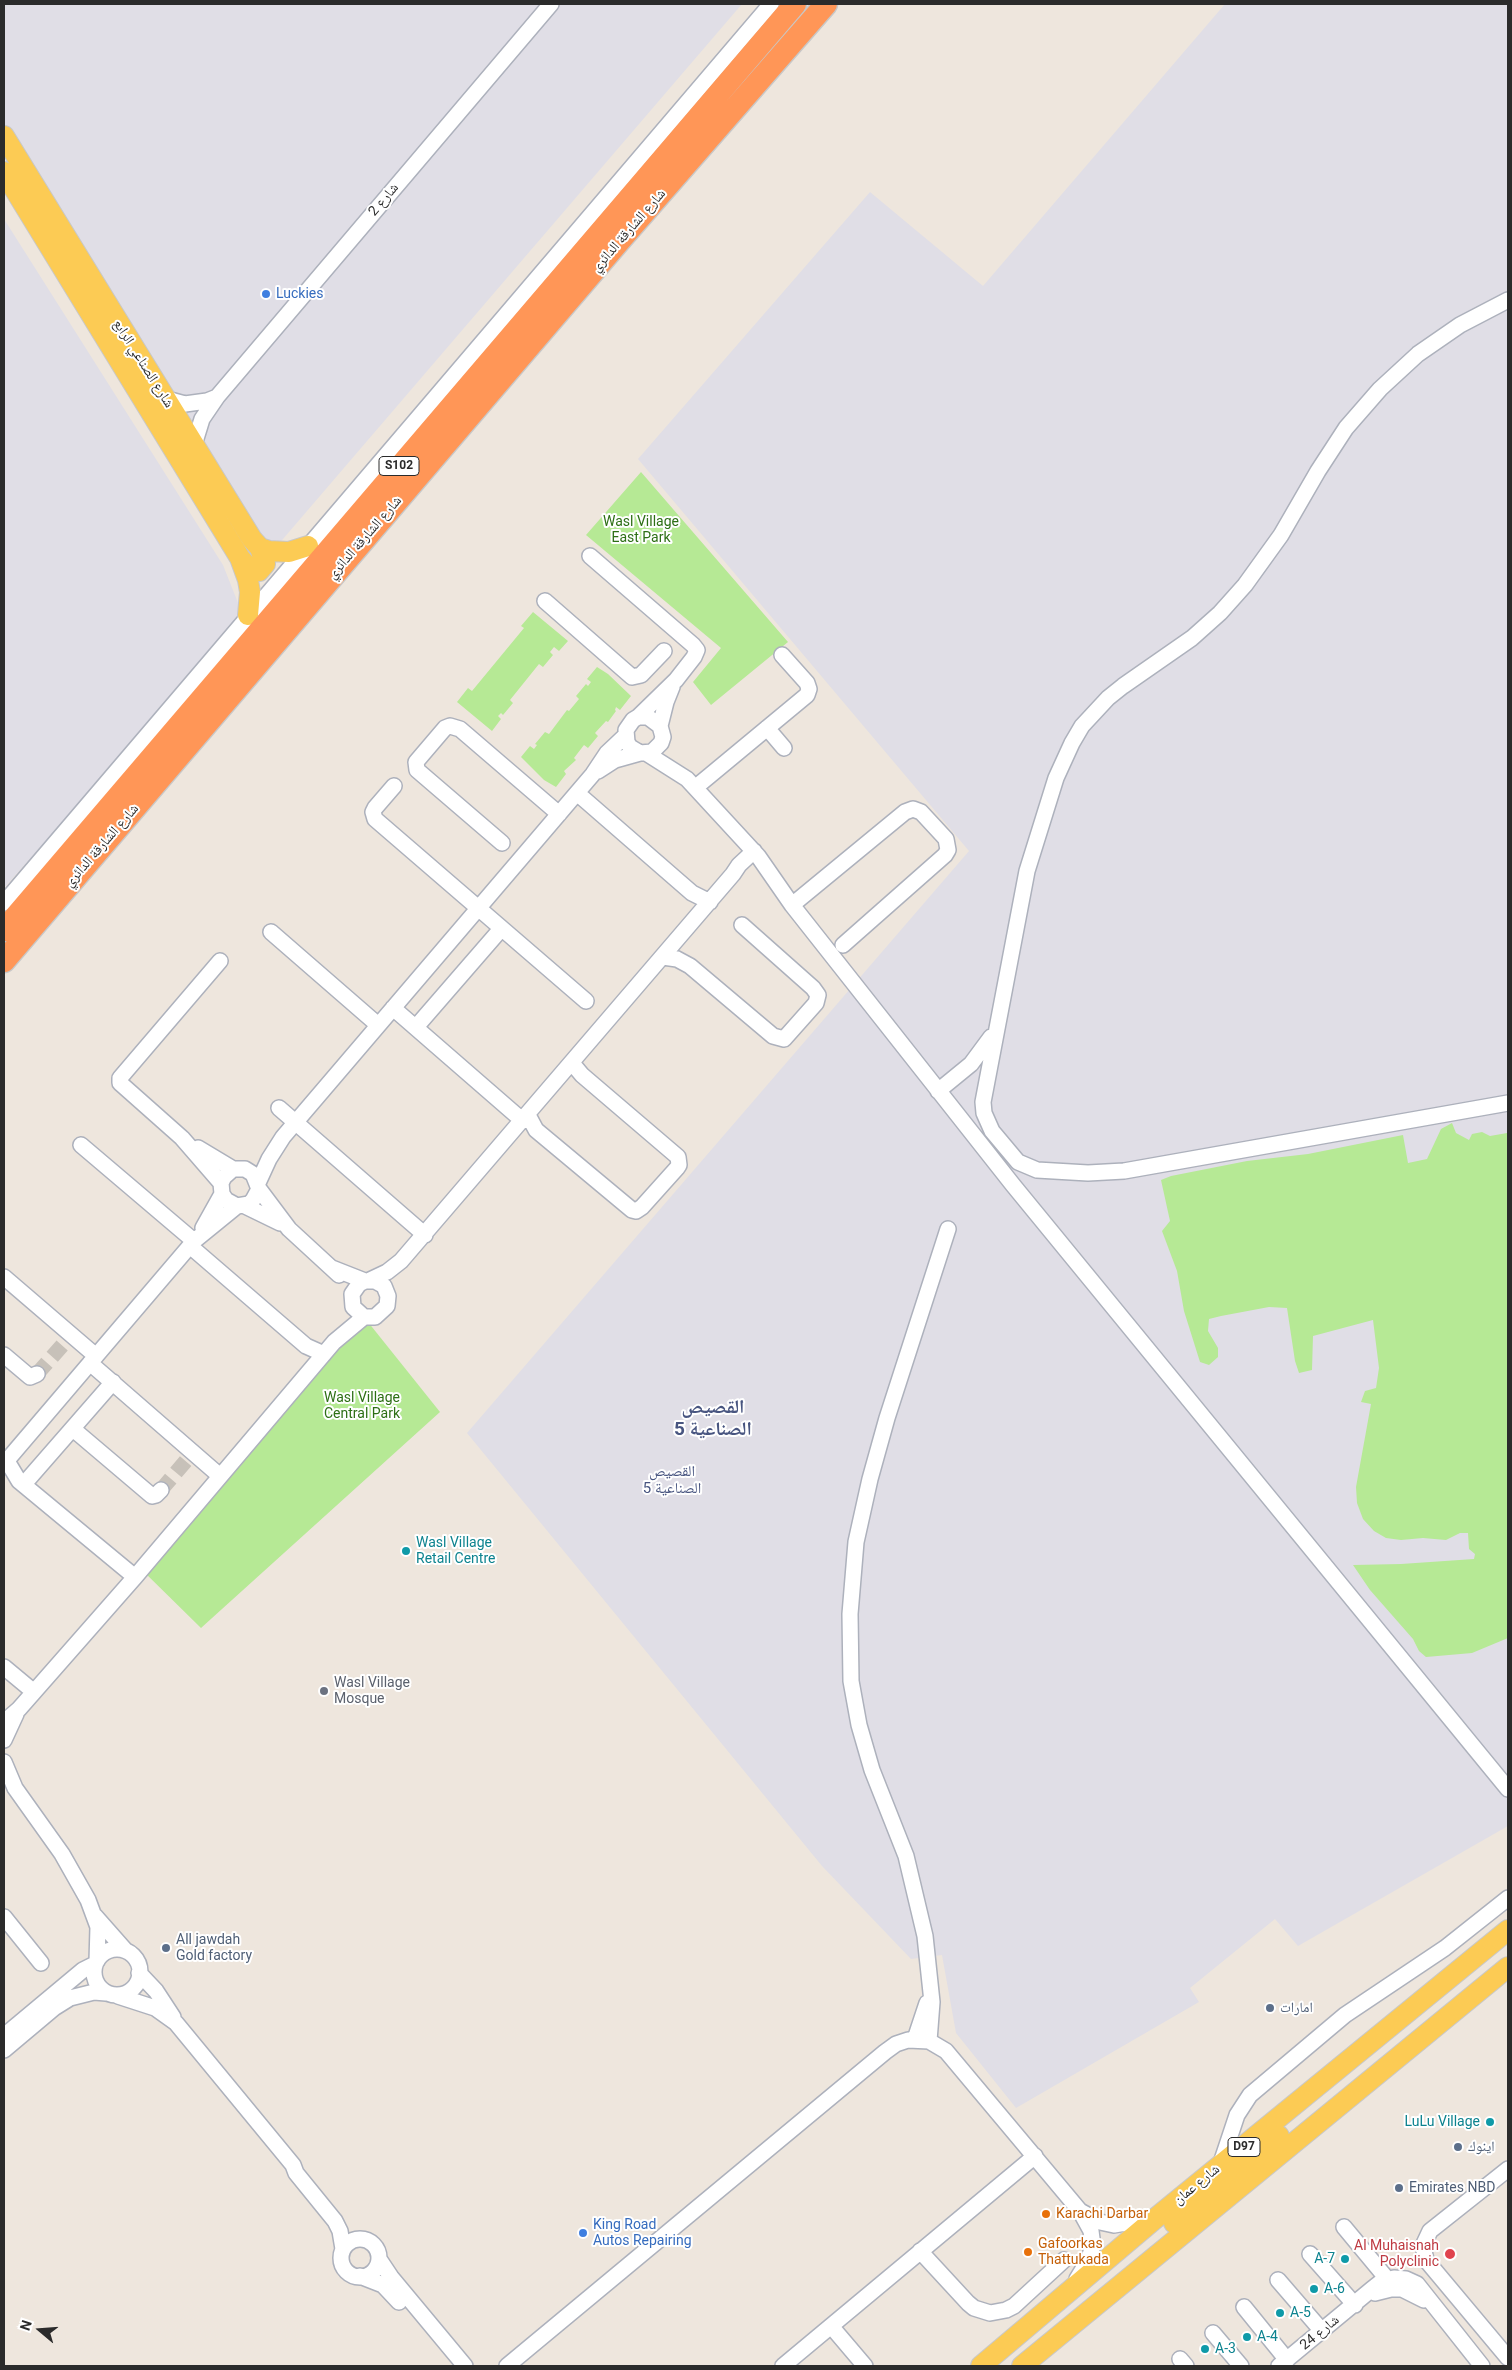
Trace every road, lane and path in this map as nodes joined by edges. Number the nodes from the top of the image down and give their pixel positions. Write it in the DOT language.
graph roads {
  1 [pos="551,4"];
  2 [pos="795,4"];
  3 [pos="826,4"];
  4 [pos="780,10"];
  5 [pos="4,136"];
  6 [pos="4,172"];
  7 [pos="603,228"];
  8 [pos="573,236"];
  9 [pos="1508,300"];
  10 [pos="217,397"];
  11 [pos="163,398"];
  12 [pos="194,445"];
  13 [pos="308,546"];
  14 [pos="260,548"];
  15 [pos="590,556"];
  16 [pos="240,558"];
  17 [pos="545,601"];
  18 [pos="248,615"];
  19 [pos="664,651"];
  20 [pos="782,654"];
  21 [pos="676,680"];
  22 [pos="638,717"];
  23 [pos="767,728"];
  24 [pos="661,731"];
  25 [pos="625,736"];
  26 [pos="784,748"];
  27 [pos="643,753"];
  28 [pos="593,774"];
  29 [pos="692,783"];
  30 [pos="394,786"];
  31 [pos="576,793"];
  32 [pos="559,814"];
  33 [pos="502,843"];
  34 [pos="756,854"];
  35 [pos="710,902"];
  36 [pos="4,903"];
  37 [pos="792,905"];
  38 [pos="478,909"];
  39 [pos="742,925"];
  40 [pos="501,929"];
  41 [pos="4,930"];
  42 [pos="271,932"];
  43 [pos="843,945"];
  44 [pos="662,957"];
  45 [pos="4,961"];
  46 [pos="220,961"];
  47 [pos="586,1002"];
  48 [pos="394,1008"];
  49 [pos="378,1025"];
  50 [pos="416,1028"];
  51 [pos="995,1029"];
  52 [pos="572,1063"];
  53 [pos="938,1091"];
  54 [pos="1508,1103"];
  55 [pos="279,1108"];
  56 [pos="526,1118"];
  57 [pos="296,1123"];
  58 [pos="283,1137"];
  59 [pos="182,1138"];
  60 [pos="81,1145"];
  61 [pos="239,1169"];
  62 [pos="258,1186"];
  63 [pos="222,1189"];
  64 [pos="240,1206"];
  65 [pos="289,1229"];
  66 [pos="948,1229"];
  67 [pos="424,1235"];
  68 [pos="192,1243"];
  69 [pos="402,1261"];
  70 [pos="332,1268"];
  71 [pos="4,1277"];
  72 [pos="368,1281"];
  73 [pos="388,1296"];
  74 [pos="356,1308"];
  75 [pos="324,1354"];
  76 [pos="4,1355"];
  77 [pos="93,1359"];
  78 [pos="37,1374"];
  79 [pos="113,1382"];
  80 [pos="73,1429"];
  81 [pos="6,1457"];
  82 [pos="220,1476"];
  83 [pos="24,1484"];
  84 [pos="161,1490"];
  85 [pos="135,1577"];
  86 [pos="4,1666"];
  87 [pos="34,1692"];
  88 [pos="19,1708"];
  89 [pos="4,1722"];
  90 [pos="4,1740"];
  91 [pos="4,1762"];
  92 [pos="4,1782"];
  93 [pos="1508,1789"];
  94 [pos="22,1798"];
  95 [pos="1508,1898"];
  96 [pos="95,1916"];
  97 [pos="4,1917"];
  98 [pos="1508,1930"];
  99 [pos="125,1950"];
  100 [pos="41,1963"];
  101 [pos="96,1963"];
  102 [pos="1508,1967"];
  103 [pos="139,1973"];
  104 [pos="112,1994"];
  105 [pos="176,2023"];
  106 [pos="4,2036"];
  107 [pos="922,2040"];
  108 [pos="4,2050"];
  109 [pos="1356,2056"];
  110 [pos="1035,2156"];
  111 [pos="293,2166"];
  112 [pos="1220,2166"];
  113 [pos="1508,2169"];
  114 [pos="1080,2211"];
  115 [pos="1157,2217"];
  116 [pos="1344,2227"];
  117 [pos="363,2239"];
  118 [pos="343,2249"];
  119 [pos="920,2251"];
  120 [pos="1310,2254"];
  121 [pos="379,2259"];
  122 [pos="1064,2260"];
  123 [pos="360,2276"];
  124 [pos="1278,2280"];
  125 [pos="1388,2280"];
  126 [pos="1067,2295"];
  127 [pos="1358,2302"];
  128 [pos="1432,2304"];
  129 [pos="1244,2307"];
  130 [pos="1082,2317"];
  131 [pos="831,2326"];
  132 [pos="1322,2331"];
  133 [pos="1213,2332"];
  134 [pos="1508,2358"];
  135 [pos="1285,2363"];
  136 [pos="507,2365"];
  137 [pos="452,2366"];
  138 [pos="465,2366"];
  139 [pos="782,2366"];
  140 [pos="865,2366"];
  141 [pos="981,2366"];
  142 [pos="1001,2366"];
  143 [pos="1022,2366"];
  144 [pos="1036,2366"];
  145 [pos="1242,2366"];
  146 [pos="1482,2366"];
  1 -- 10 [label="street, شارع 2"];
  2 -- 4 [label="highway, شارع الشارقة الدائري / S102"];
  3 -- 45 [label="highway, شارع الشارقة الدائري / S102"];
  4 -- 7 [label="highway, شارع الشارقة الدائري / S102"];
  4 -- 8 [label="street"];
  5 -- 11 [label="main road, شارع الصناعي الرابع"];
  6 -- 16 [label="main road, شارع الصناعي الرابع"];
  7 -- 8 [label="highway"];
  7 -- 41 [label="highway, شارع الشارقة الدائري / S102"];
  8 -- 13 [label="street"];
  9 -- 51 [label="street"];
  10 -- 11 [label="street"];
  10 -- 12 [label="street, شارع 2"];
  11 -- 12 [label="main road, شارع الصناعي الرابع"];
  12 -- 14 [label="main road, شارع الصناعي الرابع"];
  13 -- 14 [label="main road"];
  13 -- 18 [label="street"];
  14 -- 16 [label="main road"];
  15 -- 21 [label="street"];
  16 -- 18 [label="main road, شارع الصناعي الرابع"];
  17 -- 19 [label="street"];
  18 -- 36 [label="street"];
  20 -- 23 [label="street"];
  21 -- 22 [label="street"];
  21 -- 24 [label="street"];
  22 -- 24 [label="street"];
  22 -- 25 [label="street"];
  23 -- 26 [label="street"];
  23 -- 29 [label="street"];
  24 -- 27 [label="street"];
  24 -- 29 [label="street"];
  25 -- 27 [label="street"];
  25 -- 28 [label="street"];
  27 -- 28 [label="street"];
  27 -- 29 [label="street"];
  28 -- 31 [label="street"];
  29 -- 34 [label="street"];
  30 -- 38 [label="street"];
  31 -- 32 [label="street"];
  31 -- 35 [label="street"];
  32 -- 33 [label="street"];
  32 -- 38 [label="street"];
  34 -- 35 [label="street"];
  34 -- 37 [label="street"];
  35 -- 44 [label="street"];
  37 -- 43 [label="street"];
  37 -- 53 [label="street"];
  38 -- 40 [label="street"];
  38 -- 48 [label="street"];
  39 -- 44 [label="street"];
  40 -- 47 [label="street"];
  40 -- 50 [label="street"];
  42 -- 49 [label="street"];
  44 -- 52 [label="street"];
  46 -- 59 [label="street"];
  48 -- 49 [label="street"];
  48 -- 50 [label="street"];
  49 -- 57 [label="street"];
  50 -- 56 [label="street"];
  51 -- 53 [label="street"];
  51 -- 54 [label="street"];
  52 -- 56 [label="street"];
  52 -- 56 [label="street"];
  53 -- 93 [label="street"];
  55 -- 57 [label="street"];
  56 -- 67 [label="street"];
  57 -- 58 [label="street"];
  57 -- 67 [label="street"];
  58 -- 61 [label="street"];
  58 -- 62 [label="street"];
  59 -- 61 [label="street"];
  59 -- 63 [label="street"];
  60 -- 68 [label="street"];
  61 -- 62 [label="street"];
  61 -- 63 [label="street"];
  62 -- 64 [label="street"];
  62 -- 65 [label="street"];
  63 -- 64 [label="street"];
  63 -- 68 [label="street"];
  64 -- 65 [label="street"];
  64 -- 68 [label="street"];
  65 -- 70 [label="street"];
  66 -- 107 [label="street"];
  67 -- 69 [label="street"];
  68 -- 75 [label="street"];
  68 -- 77 [label="street"];
  69 -- 72 [label="street"];
  69 -- 73 [label="street"];
  70 -- 72 [label="street"];
  70 -- 74 [label="street"];
  71 -- 77 [label="street"];
  72 -- 73 [label="street"];
  72 -- 74 [label="street"];
  73 -- 74 [label="street"];
  74 -- 75 [label="street"];
  75 -- 82 [label="street"];
  76 -- 78 [label="street"];
  77 -- 79 [label="street"];
  77 -- 81 [label="street"];
  79 -- 80 [label="street"];
  79 -- 82 [label="street"];
  80 -- 83 [label="street"];
  80 -- 84 [label="street"];
  81 -- 83 [label="street"];
  82 -- 85 [label="street"];
  83 -- 85 [label="street"];
  85 -- 87 [label="street"];
  86 -- 87 [label="street"];
  87 -- 88 [label="street"];
  88 -- 89 [label="street"];
  88 -- 90 [label="street"];
  91 -- 94 [label="street"];
  92 -- 94 [label="street"];
  94 -- 96 [label="street"];
  95 -- 112 [label="street"];
  96 -- 99 [label="street"];
  96 -- 101 [label="street"];
  97 -- 100 [label="street"];
  98 -- 109 [label="main road, شارع عمان / D97"];
  99 -- 101 [label="street"];
  99 -- 103 [label="street"];
  101 -- 104 [label="street"];
  101 -- 106 [label="street"];
  102 -- 130 [label="main road, شارع عمان / D97"];
  103 -- 104 [label="street"];
  103 -- 105 [label="street"];
  104 -- 105 [label="street"];
  104 -- 108 [label="street"];
  105 -- 111 [label="street"];
  107 -- 110 [label="street"];
  107 -- 136 [label="street"];
  109 -- 112 [label="main road, شارع عمان / D97"];
  109 -- 142 [label="main road"];
  110 -- 114 [label="street"];
  110 -- 119 [label="street"];
  111 -- 117 [label="street"];
  111 -- 118 [label="street"];
  112 -- 115 [label="main road, شارع عمان / D97"];
  113 -- 134 [label="street"];
  114 -- 115 [label="street"];
  114 -- 126 [label="street"];
  115 -- 126 [label="main road, شارع عمان / D97"];
  116 -- 125 [label="street"];
  117 -- 118 [label="street"];
  117 -- 121 [label="street"];
  118 -- 123 [label="street"];
  119 -- 122 [label="street"];
  119 -- 131 [label="street"];
  120 -- 127 [label="street"];
  121 -- 123 [label="street"];
  121 -- 138 [label="street"];
  123 -- 137 [label="street"];
  124 -- 132 [label="street"];
  125 -- 127 [label="street"];
  125 -- 128 [label="street"];
  126 -- 141 [label="main road, شارع عمان / D97"];
  127 -- 128 [label="street"];
  127 -- 132 [label="street, شارع 24"];
  128 -- 146 [label="street"];
  129 -- 135 [label="street"];
  130 -- 143 [label="main road, شارع عمان / D97"];
  130 -- 144 [label="main road"];
  131 -- 139 [label="street"];
  131 -- 140 [label="street"];
  132 -- 135 [label="street, شارع 24"];
  133 -- 145 [label="street"];
}
